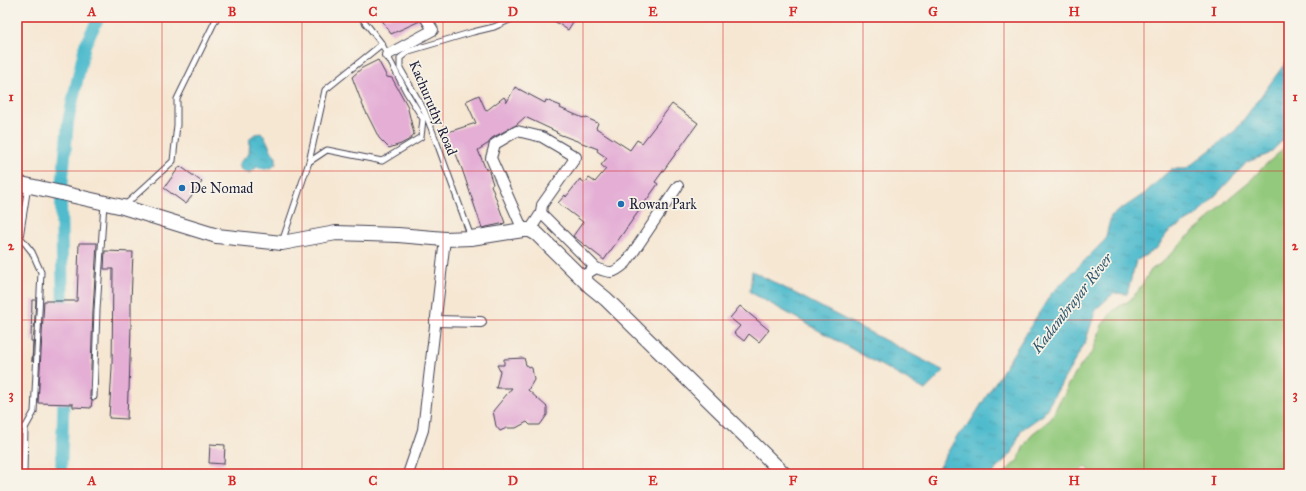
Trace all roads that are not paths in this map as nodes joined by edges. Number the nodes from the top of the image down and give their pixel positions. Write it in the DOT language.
graph roads {
  1 [pos="217,17"];
  2 [pos="361,17"];
  3 [pos="425,17"];
  4 [pos="516,17"];
  5 [pos="382,44"];
  6 [pos="387,55"];
  7 [pos="309,162"];
  8 [pos="23,184"];
  9 [pos="678,186"];
  10 [pos="104,202"];
  11 [pos="123,207"];
  12 [pos="541,213"];
  13 [pos="526,230"];
  14 [pos="18,236"];
  15 [pos="471,238"];
  16 [pos="445,239"];
  17 [pos="282,243"];
  18 [pos="596,268"];
  19 [pos="581,277"];
  20 [pos="436,322"];
  21 [pos="481,322"];
  22 [pos="94,397"];
  23 [pos="17,426"];
  24 [pos="25,428"];
  25 [pos="24,474"];
  26 [pos="408,474"];
  27 [pos="784,474"];
  1 -- 11 [label="lane"];
  2 -- 5 [label="lane"];
  3 -- 6 [label="street"];
  4 -- 15 [label="lane, Kachuruthy Road"];
  5 -- 6 [label="lane"];
  5 -- 7 [label="lane"];
  6 -- 7 [label="lane"];
  7 -- 17 [label="lane"];
  8 -- 10 [label="main road"];
  8 -- 14 [label="lane"];
  9 -- 18 [label="street"];
  10 -- 11 [label="main road"];
  10 -- 22 [label="lane"];
  11 -- 17 [label="main road"];
  12 -- 13 [label="street"];
  12 -- 13 [label="street"];
  12 -- 18 [label="street"];
  13 -- 15 [label="main road"];
  13 -- 19 [label="main road"];
  14 -- 24 [label="lane"];
  15 -- 16 [label="main road"];
  16 -- 17 [label="main road"];
  16 -- 20 [label="street"];
  18 -- 19 [label="street"];
  19 -- 27 [label="main road"];
  20 -- 21 [label="street"];
  20 -- 26 [label="street"];
  23 -- 24 [label="lane"];
  24 -- 25 [label="lane"];
}
